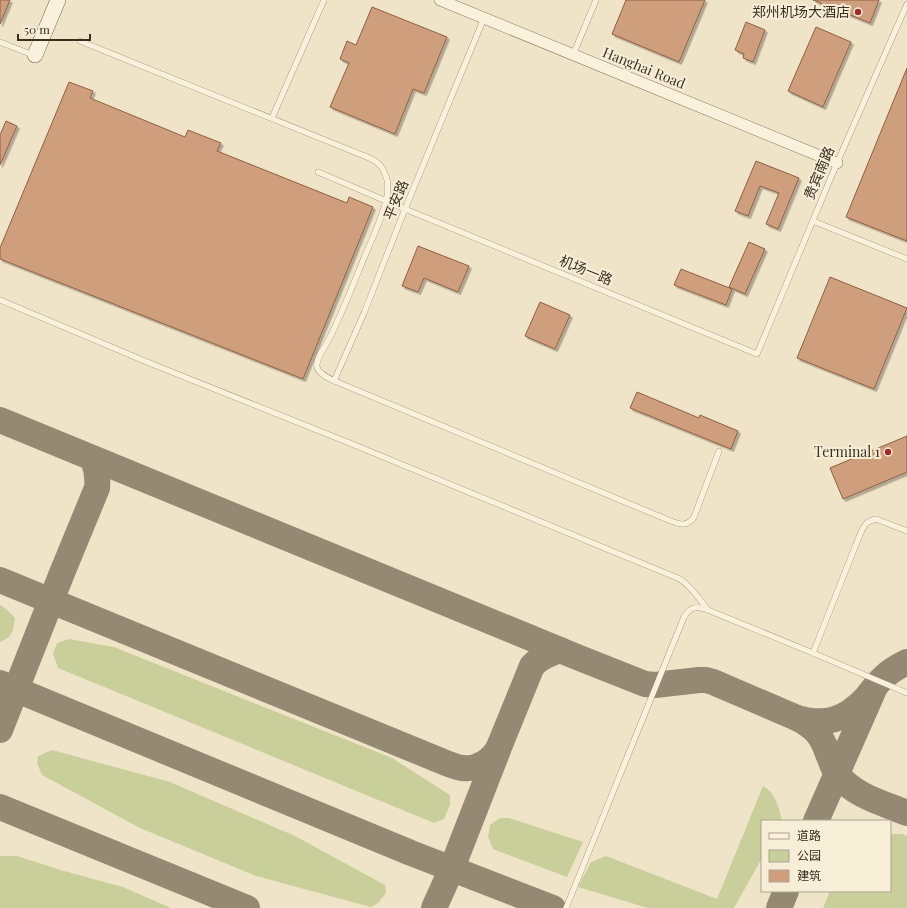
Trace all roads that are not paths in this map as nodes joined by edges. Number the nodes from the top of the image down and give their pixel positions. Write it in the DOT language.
graph roads {
  1 [pos="58,0"];
  2 [pos="324,0"];
  3 [pos="440,0"];
  4 [pos="596,0"];
  5 [pos="907,4"];
  6 [pos="484,18"];
  7 [pos="80,41"];
  8 [pos="0,42"];
  9 [pos="35,55"];
  10 [pos="573,55"];
  11 [pos="272,118"];
  12 [pos="837,163"];
  13 [pos="318,172"];
  14 [pos="386,200"];
  15 [pos="405,209"];
  16 [pos="813,221"];
  17 [pos="907,260"];
  18 [pos="0,300"];
  19 [pos="757,354"];
  20 [pos="334,380"];
  21 [pos="719,451"];
  22 [pos="907,531"];
  23 [pos="708,610"];
  24 [pos="813,653"];
  25 [pos="907,693"];
  26 [pos="566,908"];
  1 -- 9 [label="street"];
  2 -- 11 [label="lane"];
  3 -- 6 [label="street, Hanghai Road"];
  4 -- 10 [label="lane"];
  5 -- 12 [label="lane, 贵宾南路"];
  6 -- 10 [label="street, Hanghai Road"];
  6 -- 15 [label="lane, 平安路"];
  7 -- 11 [label="lane"];
  8 -- 9 [label="lane"];
  10 -- 12 [label="street, Hanghai Road"];
  11 -- 14 [label="lane"];
  12 -- 16 [label="lane, 贵宾南路"];
  13 -- 14 [label="lane, 机场一路"];
  14 -- 15 [label="lane, 机场一路"];
  14 -- 20 [label="lane"];
  15 -- 19 [label="lane, 机场一路"];
  15 -- 20 [label="lane, 平安路"];
  16 -- 17 [label="lane"];
  16 -- 19 [label="lane, 贵宾南路"];
  18 -- 23 [label="lane"];
  20 -- 21 [label="lane"];
  22 -- 24 [label="lane"];
  23 -- 24 [label="lane"];
  23 -- 26 [label="lane"];
  24 -- 25 [label="lane"];
}
